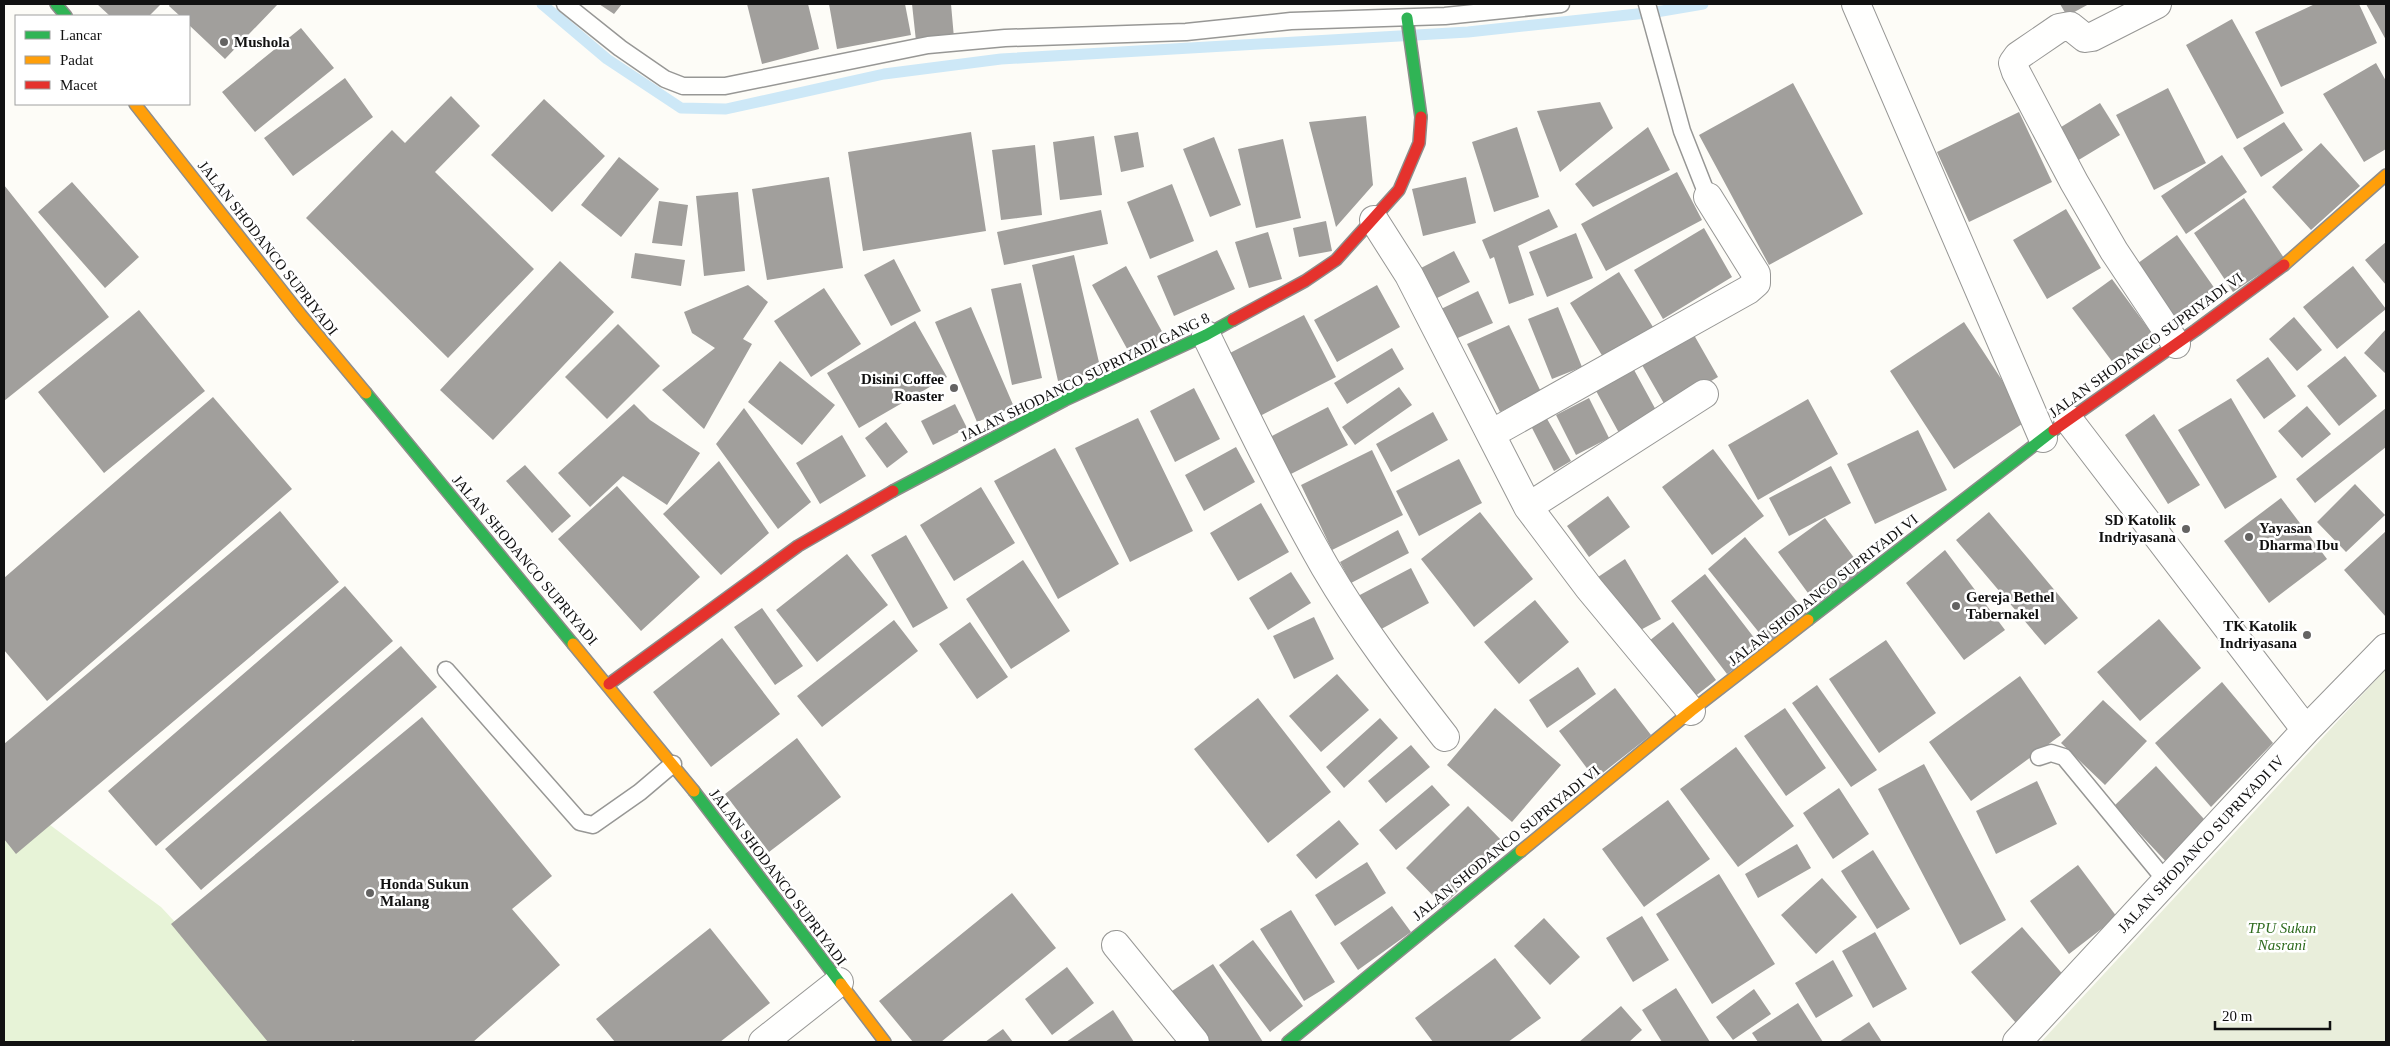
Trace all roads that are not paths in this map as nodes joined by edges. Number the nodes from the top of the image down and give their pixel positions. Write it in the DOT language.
graph roads {
  1 [pos="56,4"];
  2 [pos="565,4"];
  3 [pos="1561,4"];
  4 [pos="1647,4"];
  5 [pos="1856,4"];
  6 [pos="2157,4"];
  7 [pos="65,15"];
  8 [pos="1407,22"];
  9 [pos="135,105"];
  10 [pos="2386,175"];
  11 [pos="1708,197"];
  12 [pos="1374,220"];
  13 [pos="1206,335"];
  14 [pos="2176,344"];
  15 [pos="1704,394"];
  16 [pos="2068,419"];
  17 [pos="1491,434"];
  18 [pos="2043,438"];
  19 [pos="1528,507"];
  20 [pos="2386,648"];
  21 [pos="446,670"];
  22 [pos="609,684"];
  23 [pos="1691,711"];
  24 [pos="2306,730"];
  25 [pos="1445,737"];
  26 [pos="2039,757"];
  27 [pos="673,764"];
  28 [pos="2167,882"];
  29 [pos="1116,945"];
  30 [pos="839,982"];
  31 [pos="764,1042"];
  32 [pos="885,1042"];
  33 [pos="1195,1042"];
  34 [pos="1288,1042"];
  35 [pos="2017,1042"];
  1 -- 7 [label="street"];
  2 -- 8 [label="lane"];
  3 -- 8 [label="lane"];
  4 -- 11 [label="lane"];
  5 -- 18 [label="street"];
  6 -- 14 [label="street"];
  8 -- 12 [label="street, JALAN SHODANCO SUPRIYADI GANG 8"];
  9 -- 22 [label="street, JALAN SHODANCO SUPRIYADI"];
  10 -- 14 [label="street, JALAN SHODANCO SUPRIYADI VI"];
  11 -- 17 [label="street"];
  12 -- 13 [label="street, JALAN SHODANCO SUPRIYADI GANG 8"];
  12 -- 17 [label="street"];
  13 -- 22 [label="street, JALAN SHODANCO SUPRIYADI GANG 8"];
  13 -- 25 [label="street"];
  14 -- 16 [label="street, JALAN SHODANCO SUPRIYADI VI"];
  15 -- 19 [label="street"];
  16 -- 18 [label="street, JALAN SHODANCO SUPRIYADI VI"];
  16 -- 24 [label="street"];
  17 -- 19 [label="street"];
  18 -- 23 [label="street, JALAN SHODANCO SUPRIYADI VI"];
  19 -- 23 [label="street"];
  20 -- 24 [label="street, JALAN SHODANCO SUPRIYADI IV"];
  21 -- 27 [label="lane"];
  22 -- 27 [label="street, JALAN SHODANCO SUPRIYADI"];
  23 -- 34 [label="street, JALAN SHODANCO SUPRIYADI VI"];
  24 -- 28 [label="street, JALAN SHODANCO SUPRIYADI IV"];
  26 -- 28 [label="lane"];
  27 -- 30 [label="street, JALAN SHODANCO SUPRIYADI"];
  28 -- 35 [label="street, JALAN SHODANCO SUPRIYADI IV"];
  29 -- 33 [label="street"];
  30 -- 31 [label="street"];
  30 -- 32 [label="street, JALAN SHODANCO SUPRIYADI"];
}
